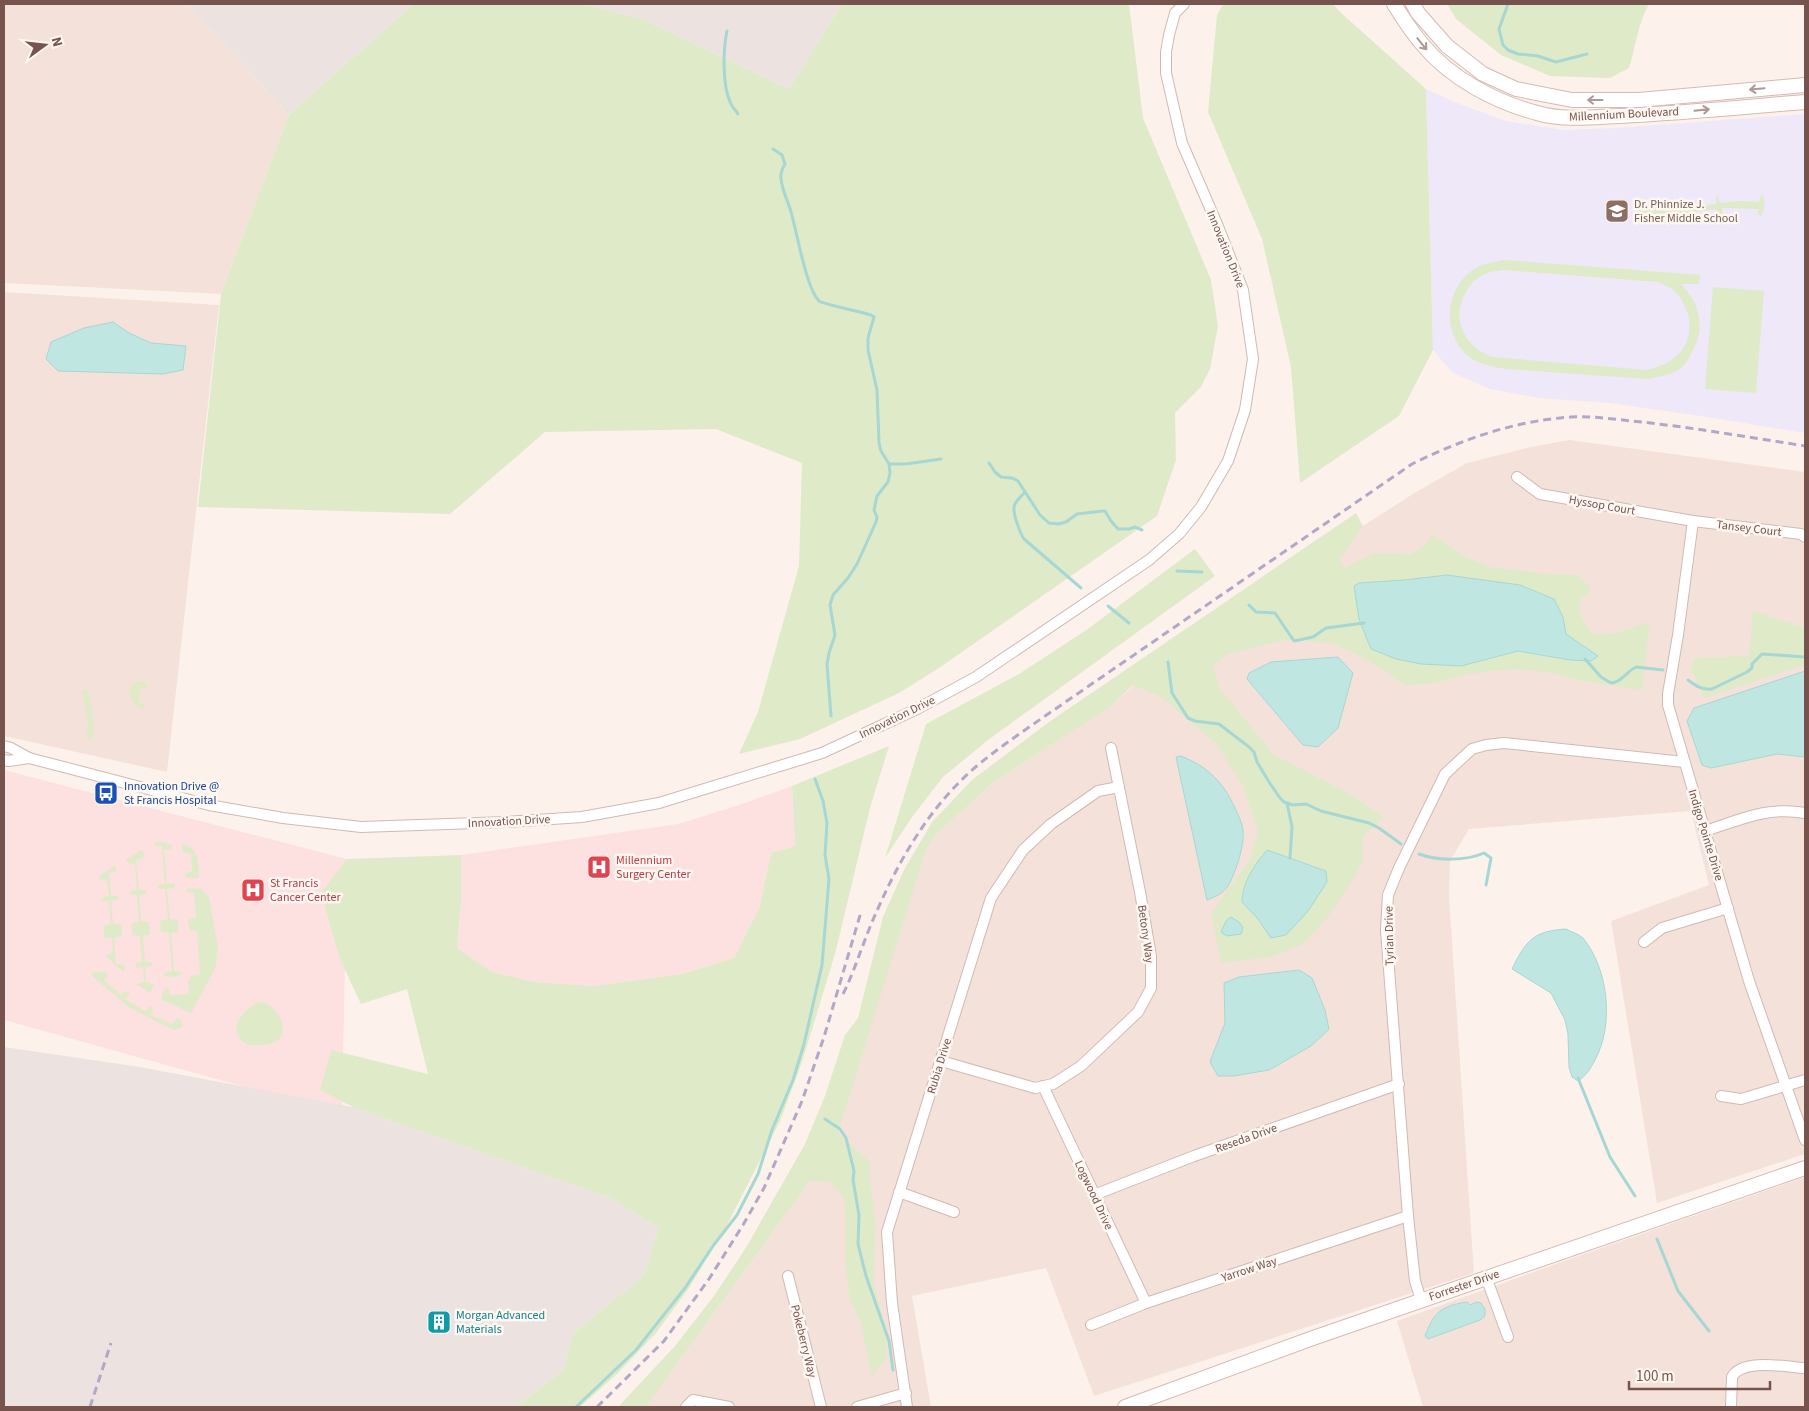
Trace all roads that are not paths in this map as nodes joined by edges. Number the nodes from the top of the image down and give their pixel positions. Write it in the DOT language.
graph roads {
  1 [pos="1184,4"];
  2 [pos="1394,4"];
  3 [pos="1413,4"];
  4 [pos="1174,8"];
  5 [pos="1805,85"];
  6 [pos="1805,102"];
  7 [pos="1517,477"];
  8 [pos="1693,521"];
  9 [pos="1805,537"];
  10 [pos="4,746"];
  11 [pos="1111,748"];
  12 [pos="29,758"];
  13 [pos="4,760"];
  14 [pos="1684,762"];
  15 [pos="1119,787"];
  16 [pos="1805,813"];
  17 [pos="1705,831"];
  18 [pos="1728,908"];
  19 [pos="1644,942"];
  20 [pos="941,1061"];
  21 [pos="1805,1080"];
  22 [pos="1399,1084"];
  23 [pos="1042,1086"];
  24 [pos="1787,1087"];
  25 [pos="1721,1096"];
  26 [pos="1805,1140"];
  27 [pos="1805,1168"];
  28 [pos="899,1192"];
  29 [pos="1094,1195"];
  30 [pos="954,1212"];
  31 [pos="1408,1216"];
  32 [pos="788,1276"];
  33 [pos="1486,1277"];
  34 [pos="1421,1300"];
  35 [pos="1146,1303"];
  36 [pos="1091,1325"];
  37 [pos="1508,1337"];
  38 [pos="1805,1368"];
  39 [pos="906,1393"];
  40 [pos="686,1407"];
  41 [pos="729,1407"];
  42 [pos="821,1407"];
  43 [pos="857,1407"];
  44 [pos="907,1407"];
  45 [pos="1125,1407"];
  46 [pos="1731,1407"];
  1 -- 4 [label="street, Innovation Drive"];
  2 -- 6 [label="street, Millennium Boulevard, one-way"];
  5 -- 3 [label="street, Millennium Boulevard, one-way"];
  4 -- 12 [label="street, Innovation Drive"];
  7 -- 8 [label="street, Hyssop Court"];
  8 -- 9 [label="street, Tansey Court"];
  8 -- 14 [label="street, Indigo Pointe Drive"];
  10 -- 12 [label="street, Innovation Drive"];
  11 -- 15 [label="street, Betony Way"];
  12 -- 13 [label="street, Innovation Drive"];
  14 -- 17 [label="street, Indigo Pointe Drive"];
  14 -- 22 [label="street, Tyrian Drive"];
  15 -- 20 [label="street, Rubia Drive"];
  15 -- 23 [label="street, Betony Way"];
  16 -- 17 [label="street"];
  17 -- 18 [label="street, Indigo Pointe Drive"];
  18 -- 19 [label="street"];
  18 -- 24 [label="street, Indigo Pointe Drive"];
  20 -- 23 [label="street, Betony Way"];
  20 -- 28 [label="street, Rubia Drive"];
  21 -- 24 [label="street"];
  22 -- 29 [label="street, Reseda Drive"];
  22 -- 31 [label="street, Tyrian Drive"];
  23 -- 29 [label="street, Logwood Drive"];
  24 -- 25 [label="street"];
  24 -- 26 [label="street, Indigo Pointe Drive"];
  27 -- 33 [label="street, Forrester Drive"];
  28 -- 30 [label="street"];
  28 -- 39 [label="street, Rubia Drive"];
  29 -- 35 [label="street, Logwood Drive"];
  31 -- 34 [label="street, Tyrian Drive"];
  31 -- 35 [label="street, Yarrow Way"];
  32 -- 42 [label="street, Pokeberry Way"];
  33 -- 34 [label="street, Forrester Drive"];
  33 -- 37 [label="street"];
  34 -- 45 [label="street, Forrester Drive"];
  35 -- 36 [label="street, Yarrow Way"];
  38 -- 46 [label="street"];
  39 -- 43 [label="street"];
  39 -- 44 [label="street, Rubia Drive"];
  40 -- 41 [label="street"];
}
